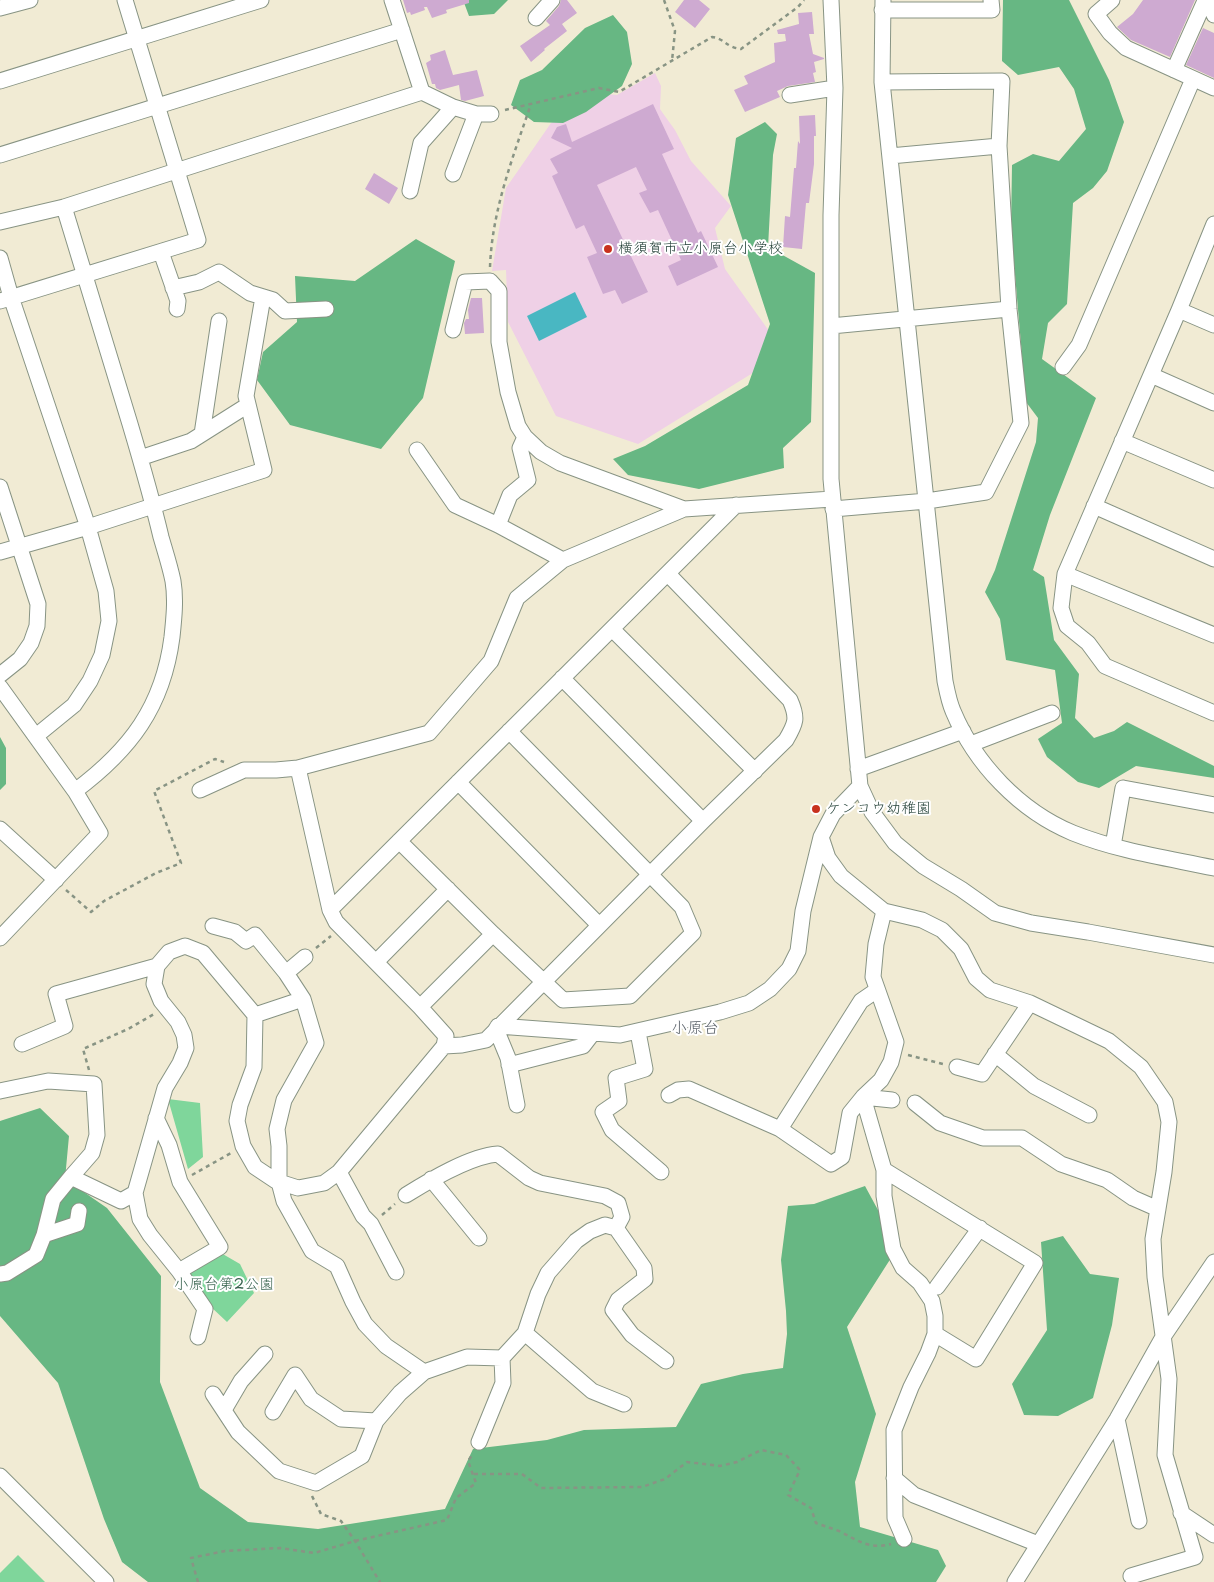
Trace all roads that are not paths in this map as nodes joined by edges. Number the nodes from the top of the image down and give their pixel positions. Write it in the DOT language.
graph roads {
  1 [pos="30,0"];
  2 [pos="125,0"];
  3 [pos="261,0"];
  4 [pos="392,0"];
  5 [pos="552,0"];
  6 [pos="831,0"];
  7 [pos="992,0"];
  8 [pos="1112,0"];
  9 [pos="1208,0"];
  10 [pos="882,5"];
  11 [pos="0,8"];
  12 [pos="1214,15"];
  13 [pos="536,18"];
  14 [pos="402,30"];
  15 [pos="137,39"];
  16 [pos="1174,70"];
  17 [pos="1193,79"];
  18 [pos="0,81"];
  19 [pos="882,82"];
  20 [pos="835,88"];
  21 [pos="1214,88"];
  22 [pos="422,92"];
  23 [pos="790,96"];
  24 [pos="157,107"];
  25 [pos="453,107"];
  26 [pos="476,114"];
  27 [pos="492,114"];
  28 [pos="999,146"];
  29 [pos="0,155"];
  30 [pos="890,156"];
  31 [pos="177,172"];
  32 [pos="453,174"];
  33 [pos="410,191"];
  34 [pos="64,207"];
  35 [pos="0,222"];
  36 [pos="1214,224"];
  37 [pos="1210,245"];
  38 [pos="160,252"];
  39 [pos="0,258"];
  40 [pos="85,276"];
  41 [pos="173,288"];
  42 [pos="263,297"];
  43 [pos="6,299"];
  44 [pos="177,309"];
  45 [pos="326,309"];
  46 [pos="1009,309"];
  47 [pos="1179,310"];
  48 [pos="907,319"];
  49 [pos="219,321"];
  50 [pos="1214,325"];
  51 [pos="831,326"];
  52 [pos="453,330"];
  53 [pos="1063,367"];
  54 [pos="1151,375"];
  55 [pos="1214,403"];
  56 [pos="248,405"];
  57 [pos="202,434"];
  58 [pos="526,437"];
  59 [pos="1122,441"];
  60 [pos="417,450"];
  61 [pos="140,458"];
  62 [pos="1214,480"];
  63 [pos="0,487"];
  64 [pos="927,501"];
  65 [pos="833,504"];
  66 [pos="736,505"];
  67 [pos="154,506"];
  68 [pos="1094,506"];
  69 [pos="684,509"];
  70 [pos="498,525"];
  71 [pos="88,527"];
  72 [pos="18,546"];
  73 [pos="0,552"];
  74 [pos="563,560"];
  75 [pos="1214,560"];
  76 [pos="668,574"];
  77 [pos="1065,574"];
  78 [pos="612,629"];
  79 [pos="1214,635"];
  80 [pos="0,676"];
  81 [pos="562,678"];
  82 [pos="0,687"];
  83 [pos="1052,713"];
  84 [pos="1214,713"];
  85 [pos="509,731"];
  86 [pos="36,736"];
  87 [pos="967,738"];
  88 [pos="298,768"];
  89 [pos="858,769"];
  90 [pos="754,771"];
  91 [pos="458,782"];
  92 [pos="860,786"];
  93 [pos="200,790"];
  94 [pos="75,791"];
  95 [pos="1214,805"];
  96 [pos="703,821"];
  97 [pos="0,829"];
  98 [pos="821,837"];
  99 [pos="399,841"];
  100 [pos="1113,846"];
  101 [pos="1214,868"];
  102 [pos="649,874"];
  103 [pos="61,884"];
  104 [pos="448,889"];
  105 [pos="330,910"];
  106 [pos="884,911"];
  107 [pos="598,925"];
  108 [pos="213,926"];
  109 [pos="493,934"];
  110 [pos="0,938"];
  111 [pos="1214,955"];
  112 [pos="305,957"];
  113 [pos="376,962"];
  114 [pos="157,966"];
  115 [pos="286,973"];
  116 [pos="543,982"];
  117 [pos="877,990"];
  118 [pos="303,999"];
  119 [pos="1030,1003"];
  120 [pos="420,1008"];
  121 [pos="255,1014"];
  122 [pos="497,1028"];
  123 [pos="638,1032"];
  124 [pos="593,1033"];
  125 [pos="22,1044"];
  126 [pos="444,1046"];
  127 [pos="995,1054"];
  128 [pos="509,1065"];
  129 [pos="957,1067"];
  130 [pos="0,1091"];
  131 [pos="669,1095"];
  132 [pos="863,1097"];
  133 [pos="892,1100"];
  134 [pos="915,1103"];
  135 [pos="517,1105"];
  136 [pos="1089,1115"];
  137 [pos="156,1118"];
  138 [pos="780,1129"];
  139 [pos="884,1170"];
  140 [pos="339,1172"];
  141 [pos="661,1172"];
  142 [pos="71,1178"];
  143 [pos="431,1179"];
  144 [pos="279,1182"];
  145 [pos="135,1193"];
  146 [pos="406,1195"];
  147 [pos="1158,1208"];
  148 [pos="79,1211"];
  149 [pos="616,1228"];
  150 [pos="980,1228"];
  151 [pos="44,1235"];
  152 [pos="479,1238"];
  153 [pos="1214,1262"];
  154 [pos="179,1271"];
  155 [pos="396,1272"];
  156 [pos="0,1274"];
  157 [pos="937,1287"];
  158 [pos="525,1333"];
  159 [pos="935,1334"];
  160 [pos="198,1337"];
  161 [pos="1163,1337"];
  162 [pos="266,1354"];
  163 [pos="502,1358"];
  164 [pos="666,1361"];
  165 [pos="424,1372"];
  166 [pos="213,1394"];
  167 [pos="624,1404"];
  168 [pos="224,1410"];
  169 [pos="273,1412"];
  170 [pos="1117,1419"];
  171 [pos="376,1421"];
  172 [pos="479,1442"];
  173 [pos="0,1476"];
  174 [pos="894,1478"];
  175 [pos="1181,1513"];
  176 [pos="1139,1521"];
  177 [pos="1214,1535"];
  178 [pos="904,1540"];
  179 [pos="1038,1544"];
  180 [pos="1131,1576"];
  181 [pos="106,1582"];
  182 [pos="1015,1582"];
  1 -- 11 [label="street"];
  2 -- 15 [label="street"];
  3 -- 15 [label="street"];
  4 -- 14 [label="street"];
  5 -- 13 [label="street"];
  6 -- 20 [label="street"];
  7 -- 10 [label="street"];
  8 -- 16 [label="street"];
  9 -- 12 [label="street"];
  9 -- 16 [label="street"];
  10 -- 19 [label="street"];
  14 -- 22 [label="street"];
  14 -- 24 [label="street"];
  15 -- 18 [label="street"];
  15 -- 24 [label="street"];
  16 -- 17 [label="street"];
  17 -- 21 [label="street"];
  17 -- 53 [label="street"];
  19 -- 28 [label="street"];
  19 -- 30 [label="street"];
  20 -- 23 [label="street"];
  20 -- 51 [label="street"];
  22 -- 25 [label="street"];
  22 -- 31 [label="street"];
  24 -- 29 [label="street"];
  24 -- 31 [label="street"];
  25 -- 26 [label="street"];
  25 -- 33 [label="street"];
  26 -- 27 [label="street"];
  26 -- 32 [label="street"];
  28 -- 30 [label="street"];
  28 -- 46 [label="street"];
  30 -- 48 [label="street"];
  31 -- 34 [label="street"];
  31 -- 38 [label="street"];
  34 -- 35 [label="street"];
  34 -- 40 [label="street"];
  36 -- 37 [label="street"];
  37 -- 47 [label="street"];
  38 -- 40 [label="street"];
  38 -- 41 [label="street"];
  39 -- 43 [label="street"];
  40 -- 43 [label="street"];
  40 -- 61 [label="street"];
  41 -- 42 [label="street"];
  41 -- 44 [label="street"];
  42 -- 45 [label="street"];
  42 -- 56 [label="street"];
  43 -- 71 [label="street"];
  46 -- 48 [label="street"];
  46 -- 64 [label="street"];
  47 -- 50 [label="street"];
  47 -- 54 [label="street"];
  48 -- 51 [label="street"];
  48 -- 64 [label="street"];
  49 -- 57 [label="street"];
  51 -- 65 [label="street"];
  52 -- 58 [label="street"];
  54 -- 55 [label="street"];
  54 -- 59 [label="street"];
  56 -- 57 [label="street"];
  56 -- 67 [label="street"];
  57 -- 61 [label="street"];
  58 -- 69 [label="street"];
  58 -- 70 [label="street"];
  59 -- 62 [label="street"];
  59 -- 68 [label="street"];
  60 -- 70 [label="street"];
  61 -- 67 [label="street"];
  63 -- 72 [label="street"];
  64 -- 65 [label="street"];
  64 -- 87 [label="street"];
  65 -- 66 [label="street"];
  65 -- 89 [label="street"];
  66 -- 69 [label="street"];
  66 -- 76 [label="street"];
  67 -- 71 [label="street"];
  67 -- 94 [label="street"];
  68 -- 75 [label="street"];
  68 -- 77 [label="street"];
  69 -- 74 [label="street"];
  70 -- 74 [label="street"];
  71 -- 72 [label="street"];
  71 -- 86 [label="street"];
  72 -- 73 [label="street"];
  72 -- 80 [label="street"];
  74 -- 88 [label="street"];
  76 -- 78 [label="street"];
  76 -- 90 [label="street"];
  77 -- 79 [label="street"];
  77 -- 84 [label="street"];
  78 -- 81 [label="street"];
  78 -- 90 [label="street"];
  81 -- 85 [label="street"];
  81 -- 96 [label="street"];
  82 -- 86 [label="street"];
  83 -- 87 [label="street"];
  85 -- 91 [label="street"];
  85 -- 102 [label="street"];
  86 -- 94 [label="street"];
  87 -- 89 [label="street"];
  87 -- 100 [label="street"];
  88 -- 93 [label="street"];
  88 -- 105 [label="street"];
  89 -- 92 [label="street"];
  90 -- 96 [label="street"];
  91 -- 99 [label="street"];
  91 -- 107 [label="street"];
  92 -- 98 [label="street"];
  92 -- 111 [label="street"];
  94 -- 103 [label="street"];
  95 -- 100 [label="street"];
  96 -- 102 [label="street"];
  97 -- 103 [label="street"];
  98 -- 106 [label="street"];
  98 -- 123 [label="street"];
  99 -- 104 [label="street"];
  99 -- 105 [label="street"];
  100 -- 101 [label="street"];
  102 -- 107 [label="street"];
  102 -- 116 [label="street"];
  103 -- 110 [label="street"];
  104 -- 109 [label="street"];
  104 -- 113 [label="street"];
  105 -- 113 [label="street"];
  106 -- 117 [label="street"];
  106 -- 119 [label="street"];
  107 -- 116 [label="street"];
  108 -- 115 [label="street"];
  109 -- 116 [label="street"];
  109 -- 120 [label="street"];
  112 -- 115 [label="street"];
  113 -- 120 [label="street"];
  114 -- 121 [label="street"];
  114 -- 125 [label="street"];
  114 -- 137 [label="street"];
  115 -- 118 [label="street"];
  116 -- 122 [label="street"];
  117 -- 132 [label="street"];
  117 -- 138 [label="street"];
  118 -- 121 [label="street"];
  118 -- 144 [label="street"];
  119 -- 127 [label="street"];
  119 -- 147 [label="street"];
  120 -- 126 [label="street"];
  121 -- 144 [label="street"];
  122 -- 124 [label="street"];
  122 -- 126 [label="street"];
  122 -- 128 [label="street"];
  123 -- 124 [label="street"];
  123 -- 141 [label="street"];
  124 -- 128 [label="street"];
  126 -- 140 [label="street"];
  127 -- 129 [label="street"];
  127 -- 136 [label="street"];
  128 -- 135 [label="street"];
  130 -- 142 [label="street"];
  131 -- 138 [label="street"];
  132 -- 133 [label="street"];
  132 -- 138 [label="street"];
  132 -- 139 [label="street"];
  134 -- 147 [label="street"];
  137 -- 145 [label="street"];
  137 -- 154 [label="street"];
  139 -- 150 [label="street"];
  139 -- 159 [label="street"];
  140 -- 144 [label="street"];
  140 -- 155 [label="street"];
  142 -- 145 [label="street"];
  142 -- 151 [label="street"];
  143 -- 146 [label="street"];
  143 -- 149 [label="street"];
  143 -- 152 [label="street"];
  144 -- 165 [label="street"];
  145 -- 154 [label="street"];
  147 -- 161 [label="street"];
  148 -- 151 [label="street"];
  149 -- 158 [label="street"];
  149 -- 164 [label="street"];
  150 -- 157 [label="street"];
  150 -- 159 [label="street"];
  151 -- 156 [label="street"];
  153 -- 161 [label="street"];
  154 -- 160 [label="street"];
  158 -- 163 [label="street"];
  158 -- 167 [label="street"];
  159 -- 174 [label="street"];
  161 -- 170 [label="street"];
  161 -- 175 [label="street"];
  162 -- 168 [label="street"];
  163 -- 165 [label="street"];
  163 -- 172 [label="street"];
  165 -- 171 [label="street"];
  166 -- 168 [label="street"];
  168 -- 171 [label="street"];
  169 -- 171 [label="street"];
  170 -- 176 [label="street"];
  170 -- 179 [label="street"];
  173 -- 181 [label="street"];
  174 -- 178 [label="street"];
  174 -- 179 [label="street"];
  175 -- 177 [label="street"];
  175 -- 180 [label="street"];
  179 -- 182 [label="street"];
}
